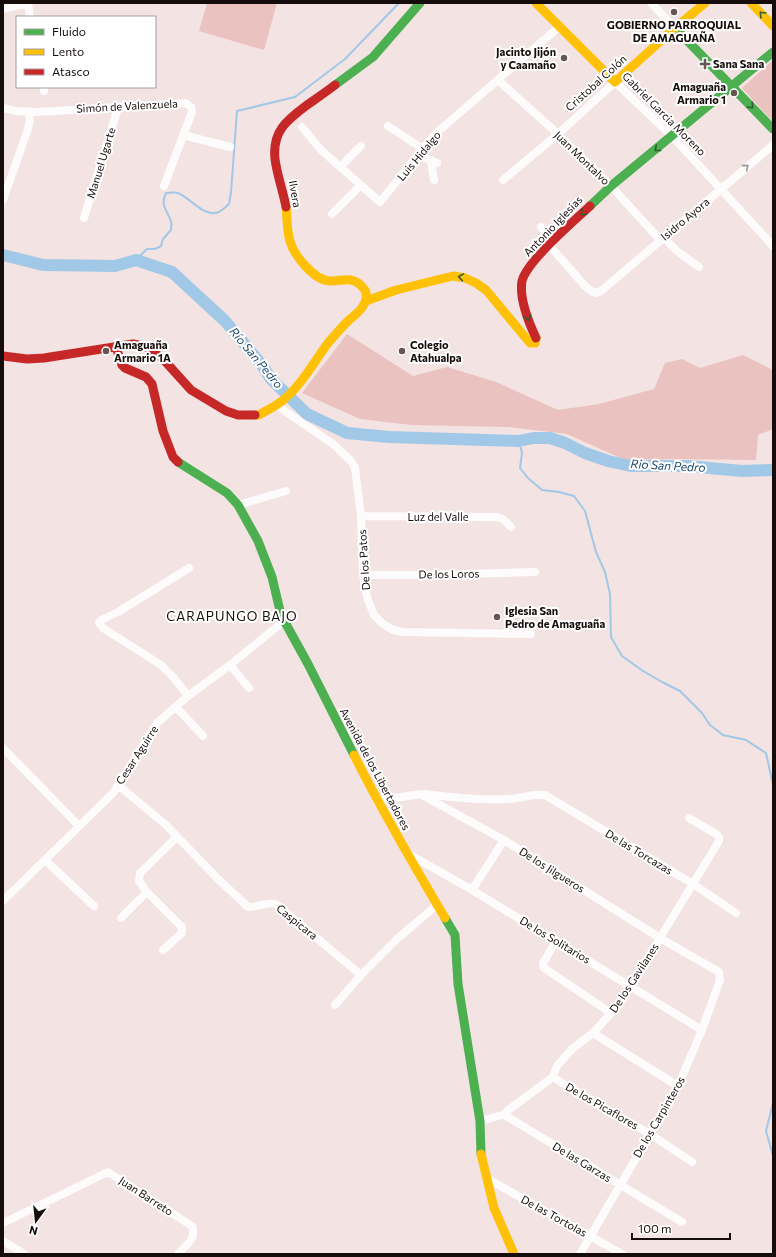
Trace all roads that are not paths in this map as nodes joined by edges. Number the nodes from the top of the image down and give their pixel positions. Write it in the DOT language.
graph roads {
  1 [pos="28,3"];
  2 [pos="420,3"];
  3 [pos="536,3"];
  4 [pos="650,3"];
  5 [pos="705,3"];
  6 [pos="751,3"];
  7 [pos="3,8"];
  8 [pos="30,16"];
  9 [pos="560,26"];
  10 [pos="773,26"];
  11 [pos="675,28"];
  12 [pos="773,52"];
  13 [pos="498,80"];
  14 [pos="615,82"];
  15 [pos="732,86"];
  16 [pos="3,108"];
  17 [pos="118,108"];
  18 [pos="29,112"];
  19 [pos="388,126"];
  20 [pos="302,127"];
  21 [pos="773,128"];
  22 [pos="558,134"];
  23 [pos="183,135"];
  24 [pos="672,136"];
  25 [pos="773,145"];
  26 [pos="361,146"];
  27 [pos="230,147"];
  28 [pos="421,152"];
  29 [pos="340,167"];
  30 [pos="434,180"];
  31 [pos="503,180"];
  32 [pos="164,186"];
  33 [pos="360,186"];
  34 [pos="611,186"];
  35 [pos="720,189"];
  36 [pos="3,200"];
  37 [pos="332,214"];
  38 [pos="84,218"];
  39 [pos="541,227"];
  40 [pos="662,238"];
  41 [pos="551,243"];
  42 [pos="773,246"];
  43 [pos="700,267"];
  44 [pos="366,301"];
  45 [pos="116,347"];
  46 [pos="3,356"];
  47 [pos="279,403"];
  48 [pos="286,491"];
  49 [pos="238,505"];
  50 [pos="361,516"];
  51 [pos="511,527"];
  52 [pos="189,568"];
  53 [pos="535,572"];
  54 [pos="363,574"];
  55 [pos="284,621"];
  56 [pos="531,634"];
  57 [pos="230,665"];
  58 [pos="249,688"];
  59 [pos="188,696"];
  60 [pos="176,707"];
  61 [pos="203,736"];
  62 [pos="3,748"];
  63 [pos="118,785"];
  64 [pos="420,794"];
  65 [pos="377,801"];
  66 [pos="689,818"];
  67 [pos="79,826"];
  68 [pos="177,837"];
  69 [pos="504,840"];
  70 [pos="406,853"];
  71 [pos="45,860"];
  72 [pos="693,884"];
  73 [pos="472,890"];
  74 [pos="147,892"];
  75 [pos="3,901"];
  76 [pos="437,905"];
  77 [pos="94,906"];
  78 [pos="736,913"];
  79 [pos="121,918"];
  80 [pos="660,938"];
  81 [pos="556,940"];
  82 [pos="163,950"];
  83 [pos="719,972"];
  84 [pos="360,975"];
  85 [pos="631,986"];
  86 [pos="335,1005"];
  87 [pos="611,1013"];
  88 [pos="702,1030"];
  89 [pos="593,1032"];
  90 [pos="553,1077"];
  91 [pos="678,1086"];
  92 [pos="506,1114"];
  93 [pos="480,1121"];
  94 [pos="650,1134"];
  95 [pos="692,1162"];
  96 [pos="486,1178"];
  97 [pos="620,1185"];
  98 [pos="682,1222"];
  99 [pos="3,1223"];
  100 [pos="590,1236"];
  101 [pos="3,1241"];
  102 [pos="24,1254"];
  103 [pos="178,1254"];
  104 [pos="514,1254"];
  105 [pos="580,1254"];
  106 [pos="622,1254"];
  1 -- 7 [label="street"];
  1 -- 8 [label="street"];
  2 -- 44 [label="street, Ilvera"];
  3 -- 9 [label="street, Gabriel Garcia Moreno"];
  4 -- 11 [label="street"];
  5 -- 11 [label="street, Cristobal Colón"];
  10 -- 6 [label="street, one-way"];
  9 -- 13 [label="street, Luis Hidalgo"];
  9 -- 14 [label="street, Gabriel Garcia Moreno"];
  11 -- 14 [label="street, Cristobal Colón"];
  11 -- 15 [label="street"];
  12 -- 15 [label="street, Antonio Iglesias"];
  13 -- 22 [label="street, Juan Montalvo"];
  13 -- 28 [label="street, Luis Hidalgo"];
  14 -- 22 [label="street, Cristobal Colón"];
  14 -- 24 [label="street, Gabriel Garcia Moreno"];
  15 -- 21 [label="street, one-way"];
  15 -- 24 [label="street, Antonio Iglesias"];
  16 -- 18 [label="street, Simón de Valenzuela"];
  17 -- 18 [label="street, Simón de Valenzuela"];
  17 -- 23 [label="street, Simón de Valenzuela"];
  17 -- 38 [label="street, Manuel Ugarte"];
  18 -- 36 [label="street"];
  19 -- 28 [label="street"];
  20 -- 29 [label="street, Luis Hidalgo"];
  22 -- 31 [label="street, Cristobal Colón"];
  22 -- 34 [label="street, Juan Montalvo"];
  23 -- 27 [label="street"];
  23 -- 32 [label="street, Simón de Valenzuela"];
  24 -- 34 [label="street, Antonio Iglesias, one-way"];
  24 -- 35 [label="street, Gabriel Garcia Moreno"];
  35 -- 25 [label="street, Isidro Ayora, one-way"];
  26 -- 29 [label="street"];
  28 -- 30 [label="street"];
  28 -- 33 [label="street, Luis Hidalgo"];
  29 -- 33 [label="street, Luis Hidalgo"];
  33 -- 37 [label="street"];
  34 -- 40 [label="street, Juan Montalvo"];
  34 -- 41 [label="street, Antonio Iglesias, one-way"];
  35 -- 40 [label="street, Isidro Ayora"];
  35 -- 42 [label="street, Gabriel Garcia Moreno"];
  39 -- 41 [label="street"];
  40 -- 41 [label="street, Isidro Ayora"];
  40 -- 43 [label="street, Juan Montalvo"];
  41 -- 44 [label="street, Antonio Iglesias, one-way"];
  44 -- 47 [label="street"];
  45 -- 46 [label="street"];
  45 -- 47 [label="street"];
  45 -- 49 [label="street, Avenida de los Libertadores"];
  47 -- 50 [label="street, De los Patos"];
  48 -- 49 [label="street"];
  49 -- 55 [label="street, Avenida de los Libertadores"];
  50 -- 51 [label="street, Luz del Valle"];
  50 -- 54 [label="street, De los Patos"];
  52 -- 59 [label="street"];
  53 -- 54 [label="street, De los Loros"];
  54 -- 56 [label="street, De los Patos"];
  55 -- 57 [label="street, Cesar Aguirre"];
  55 -- 65 [label="street, Avenida de los Libertadores"];
  57 -- 58 [label="street"];
  57 -- 59 [label="street, Cesar Aguirre"];
  59 -- 60 [label="street, Cesar Aguirre"];
  60 -- 61 [label="street"];
  60 -- 63 [label="street, Cesar Aguirre"];
  62 -- 67 [label="street"];
  63 -- 67 [label="street, Cesar Aguirre"];
  63 -- 68 [label="street, Caspicara"];
  64 -- 65 [label="street"];
  64 -- 69 [label="street, De los Jilgueros"];
  64 -- 72 [label="street, De las Torcazas"];
  65 -- 70 [label="street, Avenida de los Libertadores"];
  66 -- 72 [label="street, De los Gavilanes"];
  67 -- 71 [label="street, Cesar Aguirre"];
  68 -- 74 [label="street"];
  68 -- 84 [label="street, Caspicara"];
  69 -- 73 [label="street"];
  69 -- 80 [label="street, De los Jilgueros"];
  70 -- 73 [label="street, De los Solitarios"];
  70 -- 76 [label="street, Avenida de los Libertadores"];
  71 -- 75 [label="street, Cesar Aguirre"];
  71 -- 77 [label="street"];
  72 -- 78 [label="street, De las Torcazas"];
  72 -- 80 [label="street, De los Gavilanes"];
  73 -- 81 [label="street, De los Solitarios"];
  74 -- 79 [label="street"];
  74 -- 82 [label="street"];
  76 -- 84 [label="street"];
  76 -- 93 [label="street, Avenida de los Libertadores"];
  80 -- 83 [label="street, De los Jilgueros"];
  80 -- 85 [label="street, De los Gavilanes"];
  81 -- 85 [label="street, De los Solitarios"];
  81 -- 87 [label="street"];
  83 -- 88 [label="street, De los Carpinteros"];
  84 -- 86 [label="street"];
  85 -- 87 [label="street, De los Gavilanes"];
  85 -- 88 [label="street, De los Solitarios"];
  87 -- 89 [label="street, De los Gavilanes"];
  88 -- 91 [label="street, De los Carpinteros"];
  89 -- 90 [label="street, De los Gavilanes"];
  89 -- 91 [label="street"];
  90 -- 92 [label="street, De los Gavilanes"];
  90 -- 94 [label="street, De los Picaflores"];
  91 -- 94 [label="street, De los Carpinteros"];
  92 -- 93 [label="street"];
  92 -- 97 [label="street, De las Garzas"];
  93 -- 96 [label="street, Avenida de los Libertadores"];
  94 -- 95 [label="street, De los Picaflores"];
  94 -- 97 [label="street, De los Carpinteros"];
  96 -- 100 [label="street, De las Tortolas"];
  96 -- 104 [label="street, Avenida de los Libertadores"];
  97 -- 98 [label="street, De las Garzas"];
  97 -- 100 [label="street, De los Carpinteros"];
  99 -- 103 [label="street, Juan Barreto"];
  100 -- 105 [label="street, De los Carpinteros"];
  100 -- 106 [label="street, De las Tortolas"];
  101 -- 102 [label="street"];
}
